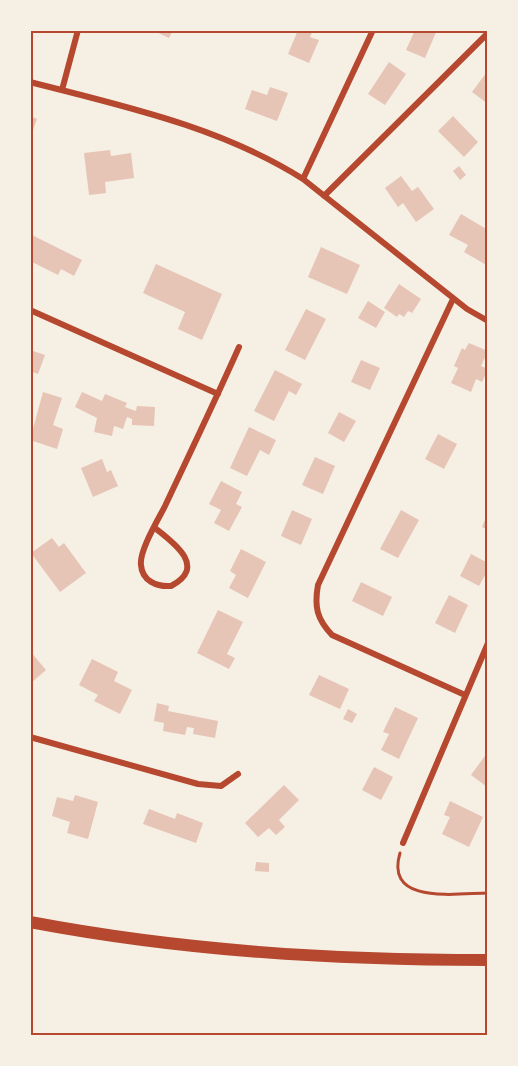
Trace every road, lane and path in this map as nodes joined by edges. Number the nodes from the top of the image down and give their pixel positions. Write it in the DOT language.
graph roads {
  1 [pos="78,30"];
  2 [pos="374,30"];
  3 [pos="488,33"];
  4 [pos="30,82"];
  5 [pos="62,90"];
  6 [pos="303,179"];
  7 [pos="324,196"];
  8 [pos="453,299"];
  9 [pos="30,310"];
  10 [pos="488,321"];
  11 [pos="239,347"];
  12 [pos="218,394"];
  13 [pos="155,528"];
  14 [pos="488,643"];
  15 [pos="465,695"];
  16 [pos="30,737"];
  17 [pos="238,774"];
  18 [pos="403,843"];
  19 [pos="488,893"];
  20 [pos="30,922"];
  21 [pos="488,960"];
  1 -- 5 [label="street"];
  2 -- 6 [label="street"];
  3 -- 7 [label="street"];
  4 -- 5 [label="street"];
  5 -- 6 [label="street"];
  6 -- 7 [label="street"];
  7 -- 8 [label="street"];
  8 -- 10 [label="street"];
  8 -- 15 [label="street"];
  9 -- 12 [label="street"];
  11 -- 12 [label="street"];
  12 -- 13 [label="street"];
  13 -- 13 [label="street"];
  14 -- 15 [label="street"];
  15 -- 18 [label="street"];
  16 -- 17 [label="street"];
  18 -- 19 [label="path"];
  20 -- 21 [label="main road"];
}
